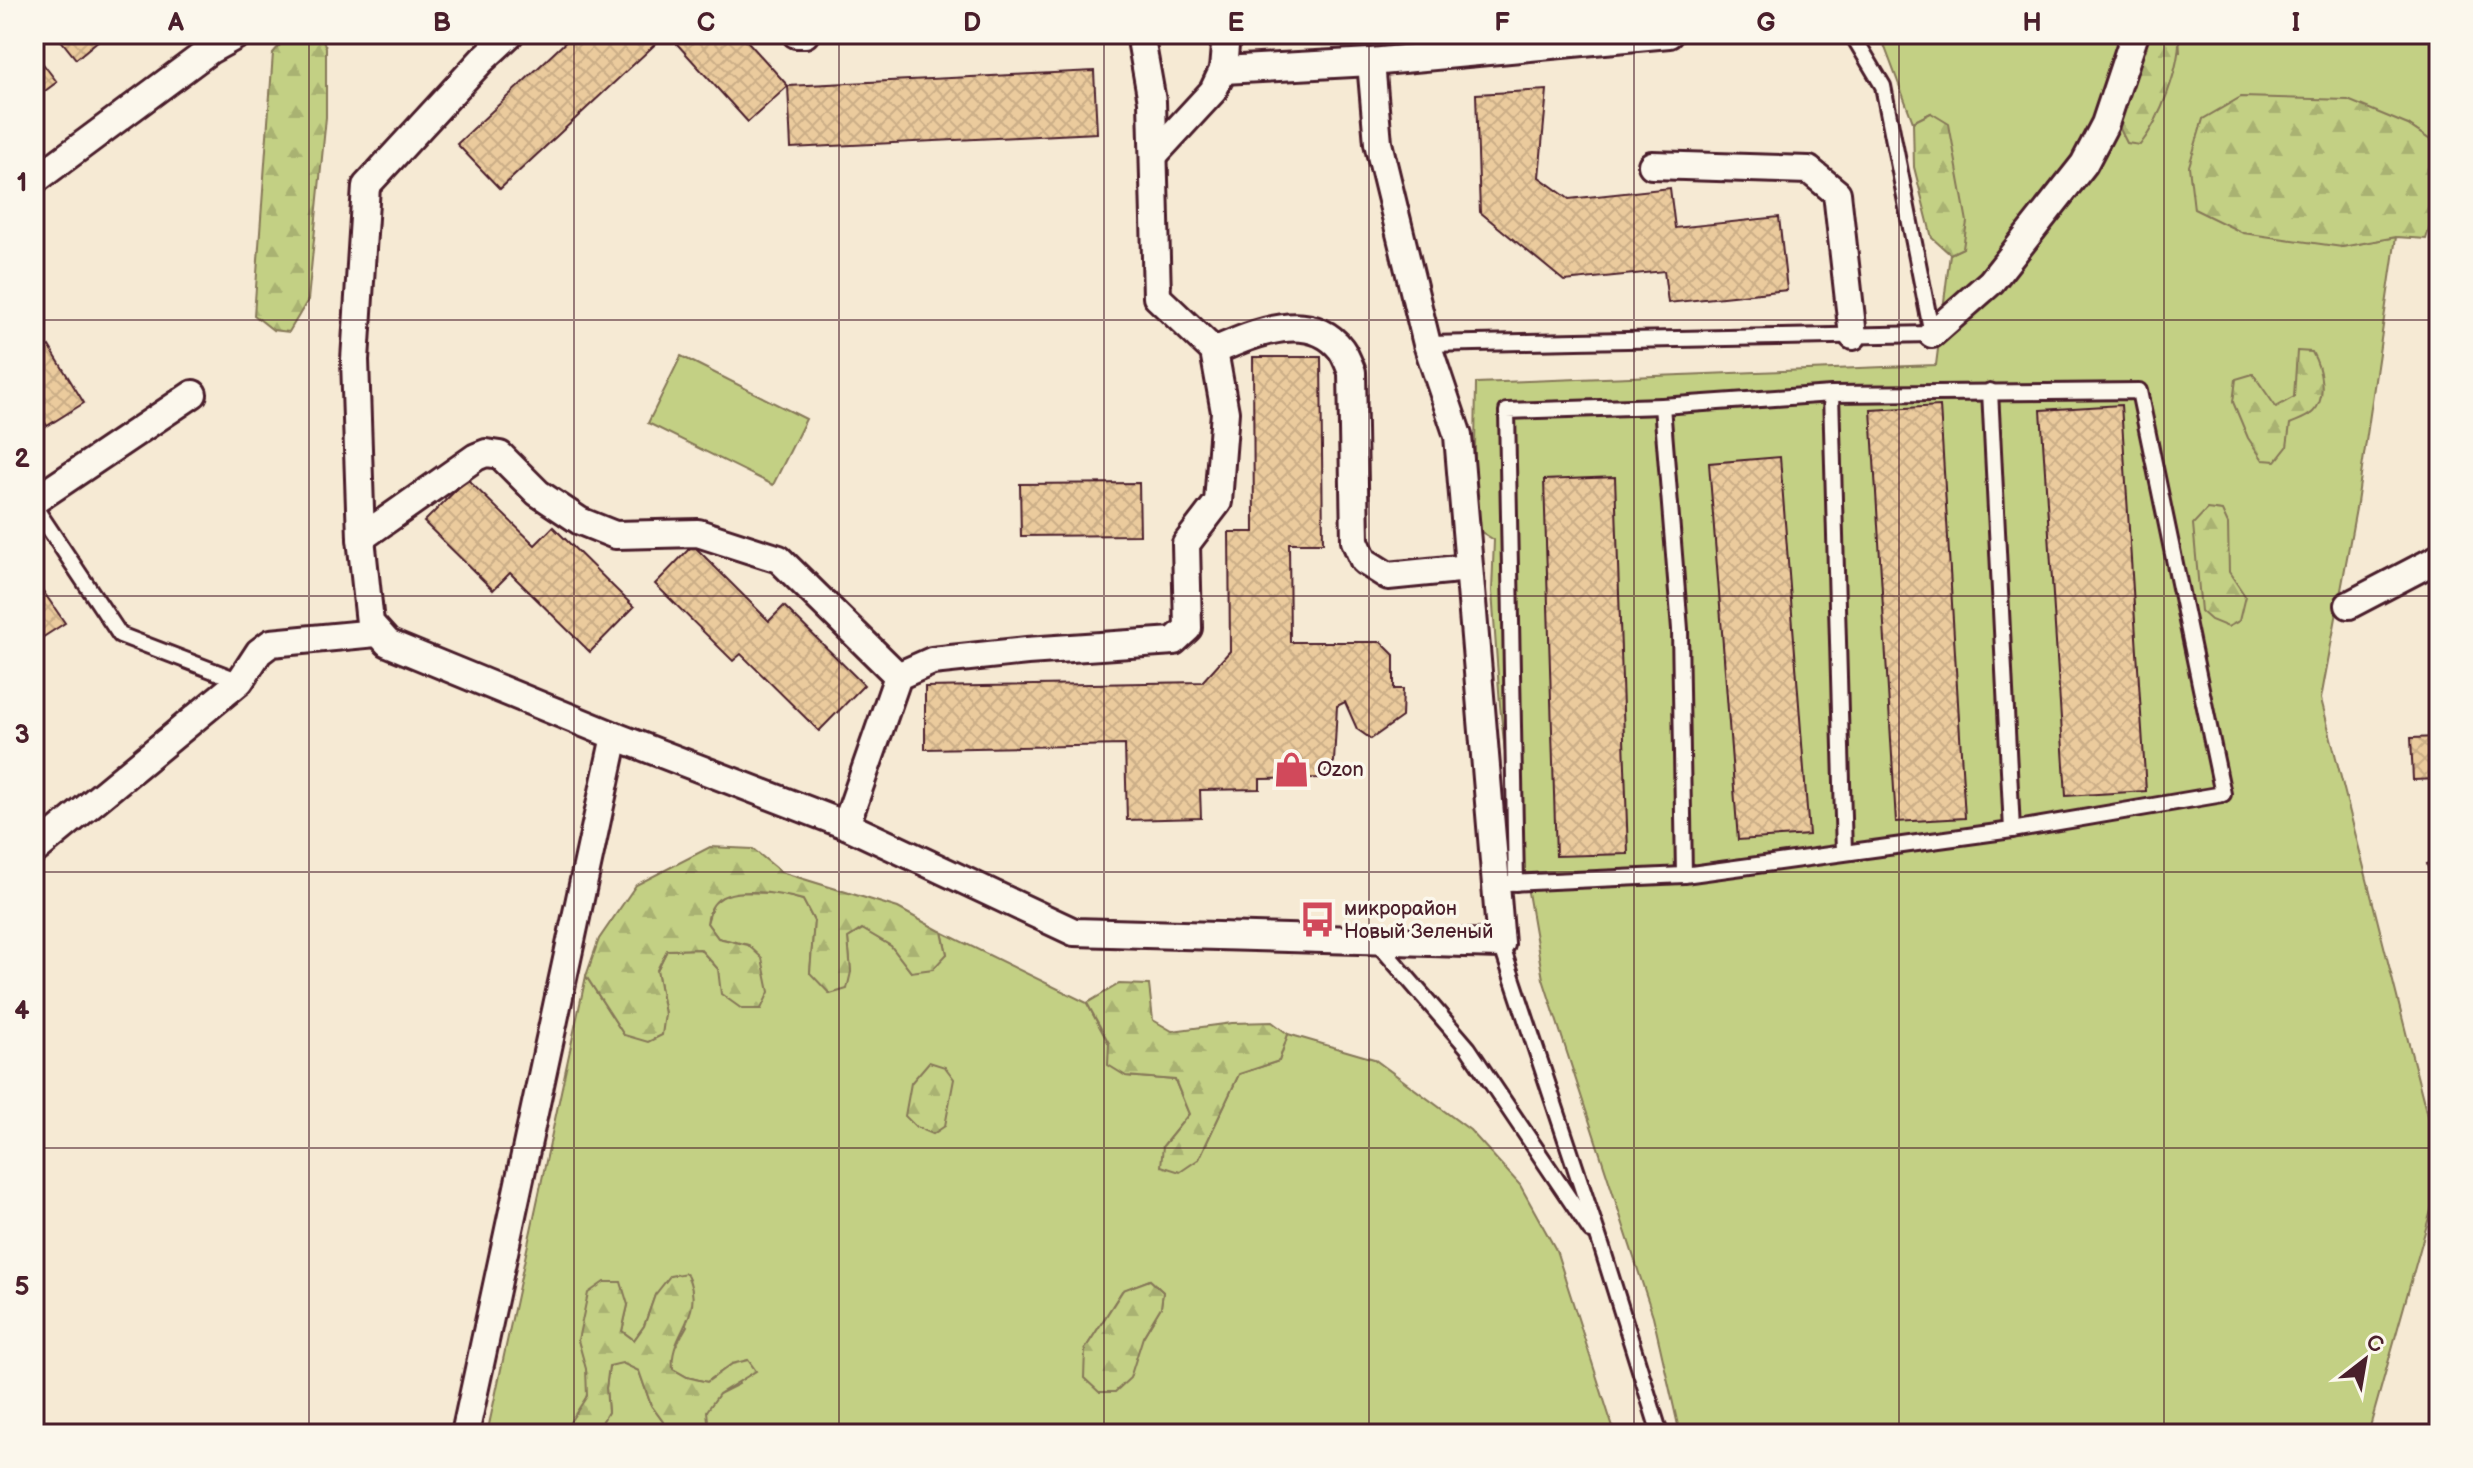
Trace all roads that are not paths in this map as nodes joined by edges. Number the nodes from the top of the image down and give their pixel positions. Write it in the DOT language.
graph roads {
  1 [pos="239,34"];
  2 [pos="510,34"];
  3 [pos="796,34"];
  4 [pos="805,34"];
  5 [pos="1140,34"];
  6 [pos="1226,34"];
  7 [pos="1669,34"];
  8 [pos="1852,34"];
  9 [pos="2135,34"];
  10 [pos="1371,62"];
  11 [pos="1223,70"];
  12 [pos="1154,155"];
  13 [pos="1652,165"];
  14 [pos="34,181"];
  15 [pos="1932,334"];
  16 [pos="1853,336"];
  17 [pos="1427,344"];
  18 [pos="1214,351"];
  19 [pos="1990,391"];
  20 [pos="193,394"];
  21 [pos="1831,394"];
  22 [pos="1662,406"];
  23 [pos="34,504"];
  24 [pos="361,538"];
  25 [pos="2439,558"];
  26 [pos="1469,568"];
  27 [pos="2349,605"];
  28 [pos="376,633"];
  29 [pos="898,676"];
  30 [pos="240,681"];
  31 [pos="615,736"];
  32 [pos="846,825"];
  33 [pos="2012,830"];
  34 [pos="34,851"];
  35 [pos="1844,853"];
  36 [pos="1684,875"];
  37 [pos="1506,883"];
  38 [pos="1375,940"];
  39 [pos="1501,944"];
  40 [pos="1602,1248"];
  41 [pos="465,1434"];
  42 [pos="1660,1434"];
  1 -- 14 [label="street"];
  2 -- 24 [label="street"];
  3 -- 4 [label="street"];
  5 -- 12 [label="street"];
  6 -- 11 [label="street"];
  7 -- 10 [label="street"];
  8 -- 15 [label="lane"];
  9 -- 15 [label="street"];
  10 -- 11 [label="street"];
  10 -- 17 [label="street"];
  11 -- 12 [label="street"];
  12 -- 18 [label="street"];
  13 -- 16 [label="street"];
  15 -- 16 [label="lane"];
  16 -- 17 [label="lane"];
  17 -- 26 [label="street"];
  18 -- 26 [label="street"];
  18 -- 29 [label="street"];
  19 -- 21 [label="lane"];
  19 -- 33 [label="lane"];
  19 -- 33 [label="lane"];
  20 -- 23 [label="street"];
  21 -- 22 [label="lane"];
  21 -- 35 [label="lane"];
  22 -- 36 [label="lane"];
  22 -- 37 [label="lane"];
  23 -- 30 [label="lane"];
  24 -- 28 [label="street"];
  24 -- 29 [label="street"];
  25 -- 27 [label="street"];
  26 -- 37 [label="street"];
  28 -- 30 [label="street"];
  28 -- 31 [label="street"];
  29 -- 32 [label="street"];
  30 -- 34 [label="street"];
  31 -- 32 [label="street"];
  31 -- 41 [label="street"];
  32 -- 38 [label="street"];
  33 -- 35 [label="lane"];
  35 -- 36 [label="lane"];
  36 -- 37 [label="lane"];
  37 -- 39 [label="street"];
  38 -- 39 [label="street"];
  38 -- 40 [label="lane"];
  39 -- 40 [label="lane"];
  40 -- 42 [label="lane"];
}
